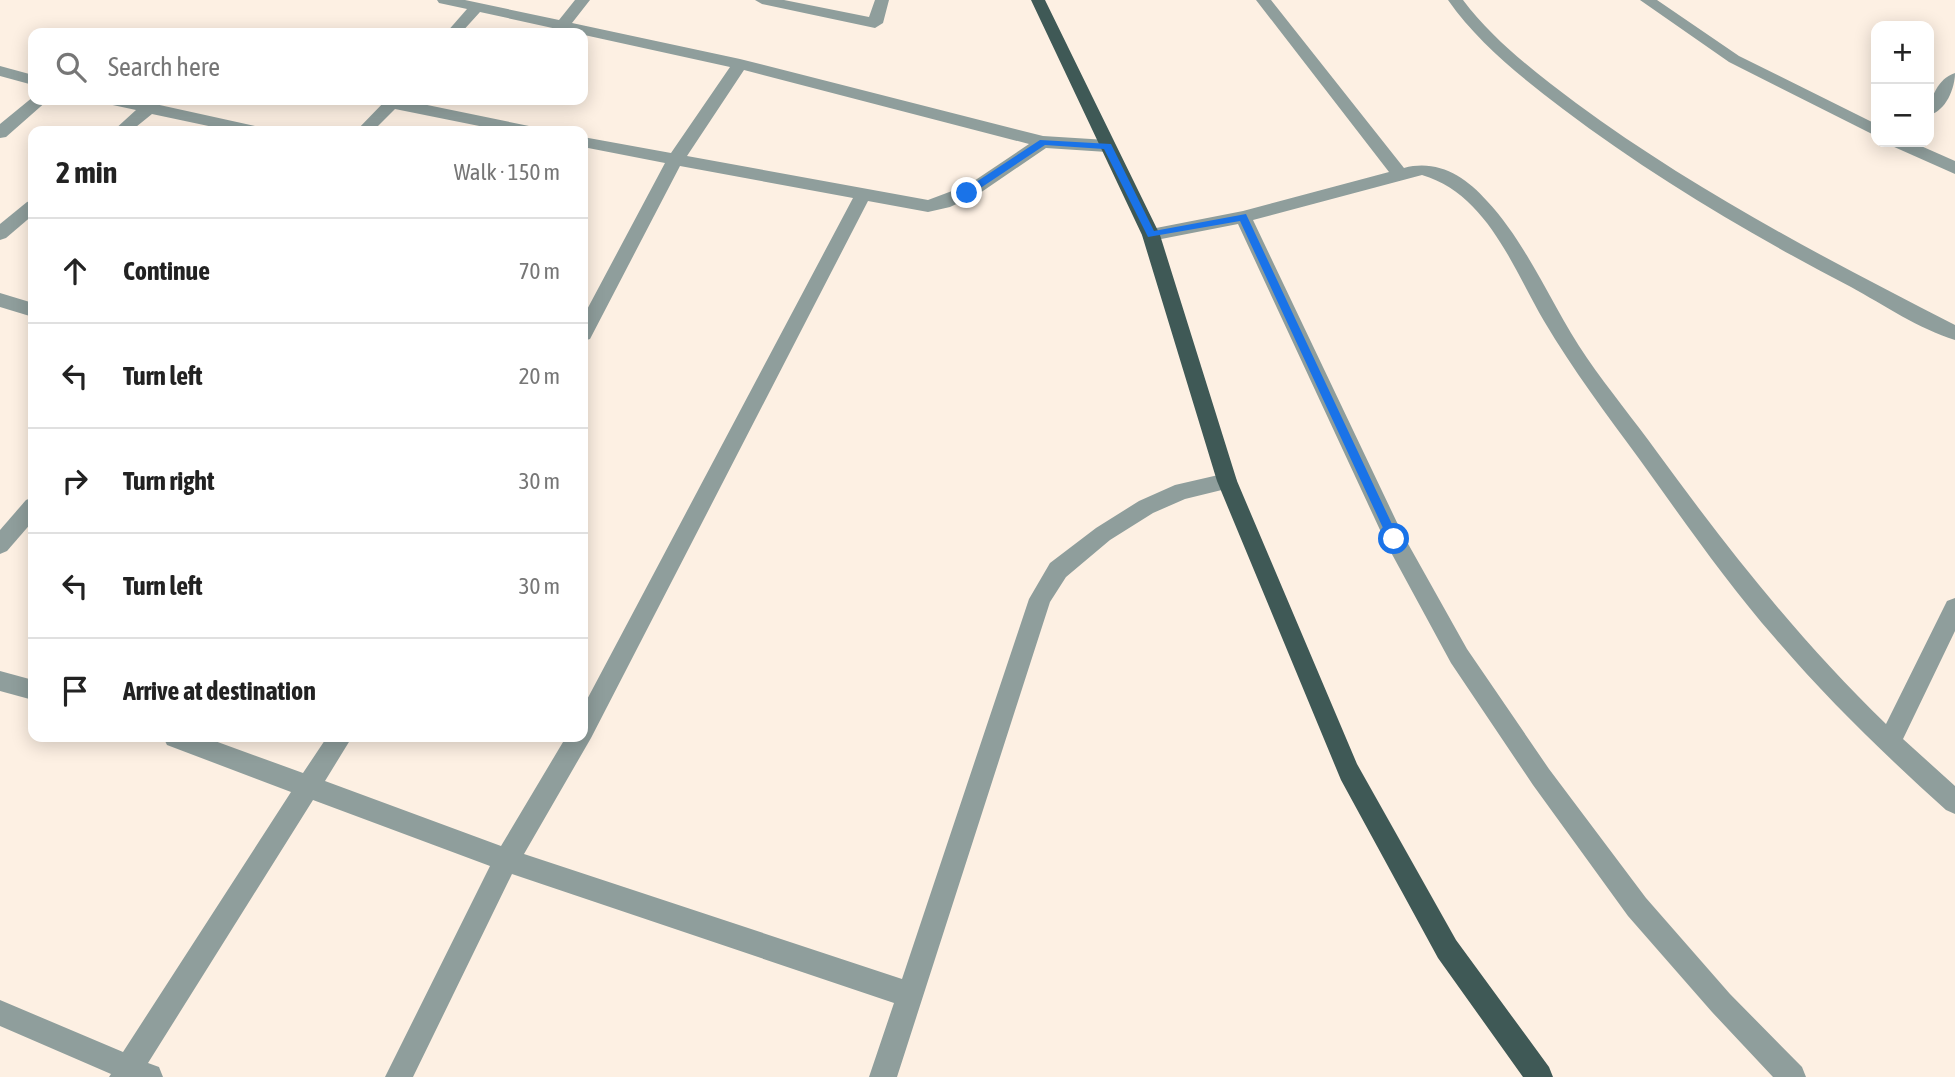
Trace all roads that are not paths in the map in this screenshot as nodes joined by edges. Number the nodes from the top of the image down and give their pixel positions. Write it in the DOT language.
graph roads {
  1 [pos="444,0"];
  2 [pos="583,0"];
  3 [pos="762,0"];
  4 [pos="882,0"];
  5 [pos="1038,0"];
  6 [pos="1264,0"];
  7 [pos="1455,0"];
  8 [pos="1647,0"];
  9 [pos="477,6"];
  10 [pos="561,26"];
  11 [pos="457,28"];
  12 [pos="570,28"];
  13 [pos="588,32"];
  14 [pos="740,64"];
  15 [pos="0,71"];
  16 [pos="28,78"];
  17 [pos="1955,78"];
  18 [pos="1934,104"];
  19 [pos="34,105"];
  20 [pos="135,105"];
  21 [pos="391,105"];
  22 [pos="408,105"];
  23 [pos="148,108"];
  24 [pos="127,126"];
  25 [pos="232,126"];
  26 [pos="369,126"];
  27 [pos="506,126"];
  28 [pos="1871,128"];
  29 [pos="0,133"];
  30 [pos="1043,142"];
  31 [pos="588,143"];
  32 [pos="1107,146"];
  33 [pos="1911,147"];
  34 [pos="676,160"];
  35 [pos="1955,168"];
  36 [pos="1399,174"];
  37 [pos="863,195"];
  38 [pos="28,210"];
  39 [pos="1243,217"];
  40 [pos="0,234"];
  41 [pos="1151,235"];
  42 [pos="0,300"];
  43 [pos="28,308"];
  44 [pos="588,325"];
  45 [pos="1955,333"];
  46 [pos="1227,481"];
  47 [pos="28,512"];
  48 [pos="0,545"];
  49 [pos="1955,608"];
  50 [pos="0,681"];
  51 [pos="28,689"];
  52 [pos="588,720"];
  53 [pos="188,742"];
  54 [pos="337,742"];
  55 [pos="576,742"];
  56 [pos="1889,743"];
  57 [pos="308,788"];
  58 [pos="1955,803"];
  59 [pos="506,860"];
  60 [pos="910,995"];
  61 [pos="0,1013"];
  62 [pos="134,1074"];
  63 [pos="398,1077"];
  64 [pos="883,1077"];
  65 [pos="1539,1077"];
  66 [pos="1792,1077"];
  1 -- 9 [label="street"];
  2 -- 10 [label="street"];
  3 -- 4 [label="street"];
  5 -- 32 [label="main road"];
  6 -- 36 [label="street"];
  7 -- 45 [label="street"];
  8 -- 28 [label="street"];
  9 -- 10 [label="street"];
  9 -- 11 [label="street"];
  10 -- 12 [label="street"];
  13 -- 14 [label="street"];
  14 -- 30 [label="street"];
  14 -- 34 [label="street"];
  15 -- 16 [label="street"];
  17 -- 18 [label="street"];
  19 -- 29 [label="street"];
  20 -- 23 [label="street"];
  21 -- 26 [label="street"];
  22 -- 27 [label="street"];
  23 -- 24 [label="street"];
  23 -- 25 [label="street"];
  30 -- 32 [label="street"];
  30 -- 37 [label="street"];
  31 -- 34 [label="street"];
  32 -- 41 [label="main road"];
  33 -- 35 [label="street"];
  34 -- 37 [label="street"];
  34 -- 44 [label="street"];
  36 -- 39 [label="street"];
  36 -- 56 [label="street"];
  37 -- 52 [label="street"];
  38 -- 40 [label="street"];
  39 -- 41 [label="street"];
  39 -- 66 [label="street"];
  41 -- 46 [label="main road"];
  42 -- 43 [label="street"];
  46 -- 60 [label="street"];
  46 -- 65 [label="main road"];
  47 -- 48 [label="street"];
  49 -- 56 [label="street"];
  50 -- 51 [label="street"];
  53 -- 57 [label="street"];
  54 -- 57 [label="street"];
  55 -- 59 [label="street"];
  56 -- 58 [label="street"];
  57 -- 59 [label="street"];
  57 -- 62 [label="street"];
  59 -- 60 [label="street"];
  59 -- 63 [label="street"];
  60 -- 64 [label="street"];
  61 -- 62 [label="street"];
}
